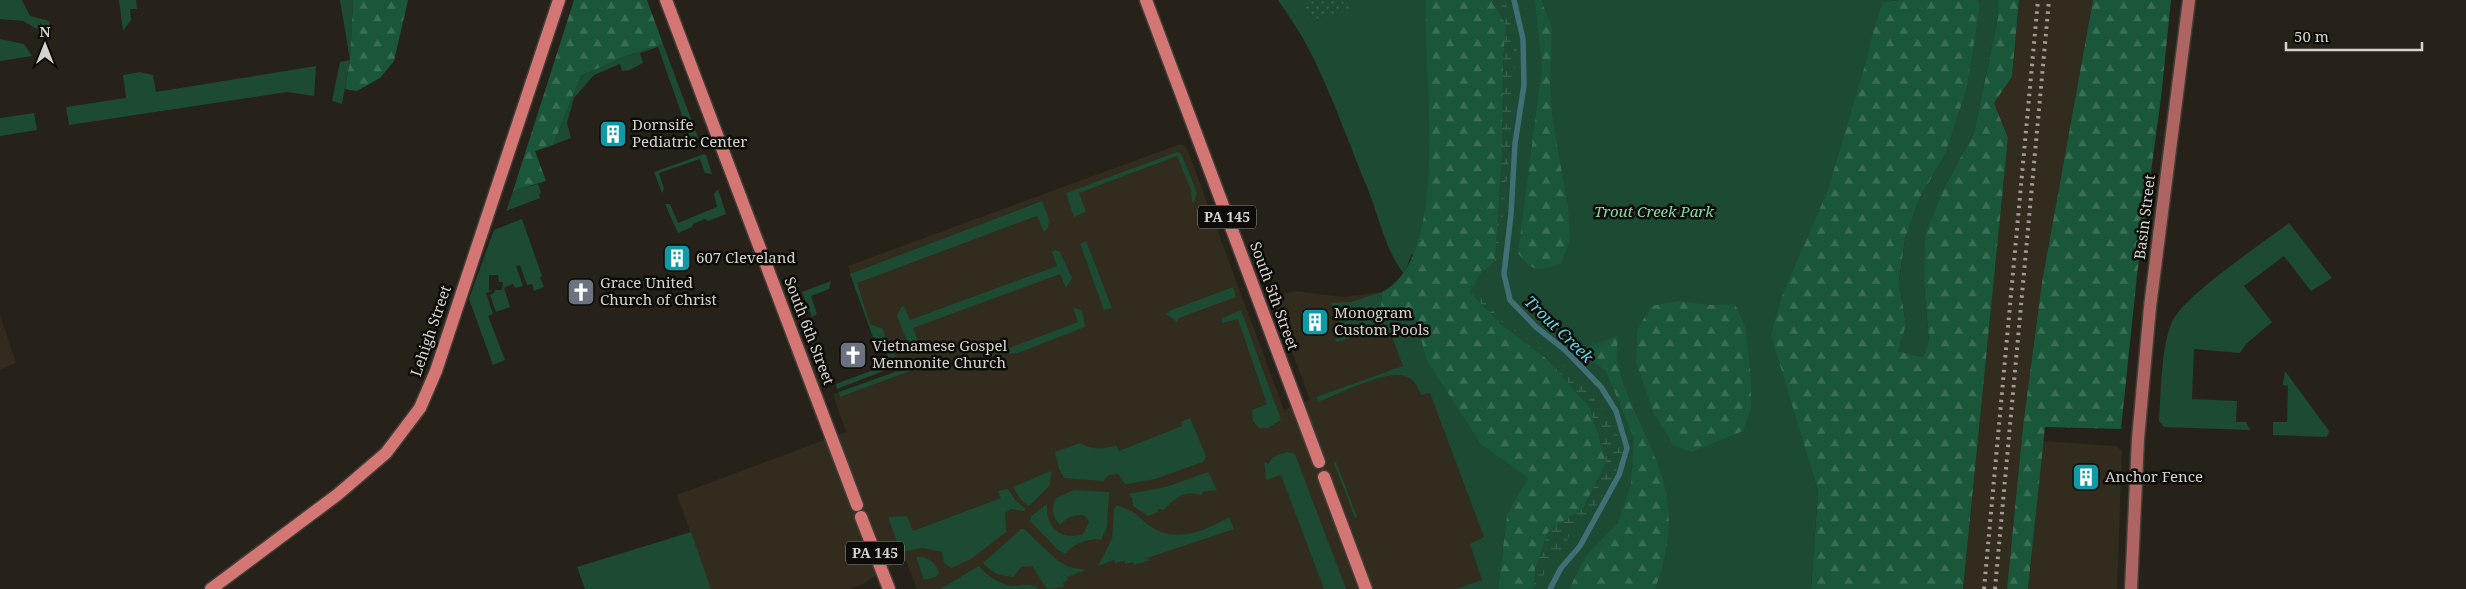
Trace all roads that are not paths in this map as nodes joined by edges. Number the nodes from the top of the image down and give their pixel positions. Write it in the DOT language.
graph roads {
  1 [pos="559,0"];
  2 [pos="666,0"];
  3 [pos="1146,0"];
  4 [pos="2189,0"];
  5 [pos="1319,462"];
  6 [pos="1324,477"];
  7 [pos="211,589"];
  8 [pos="889,589"];
  9 [pos="1366,589"];
  10 [pos="2131,589"];
  1 -- 7 [label="main road, Lehigh Street"];
  2 -- 8 [label="main road, South 6th Street / PA 145"];
  3 -- 5 [label="main road, South 5th Street / PA 145"];
  4 -- 10 [label="main road, Basin Street"];
  6 -- 9 [label="main road"];
}
